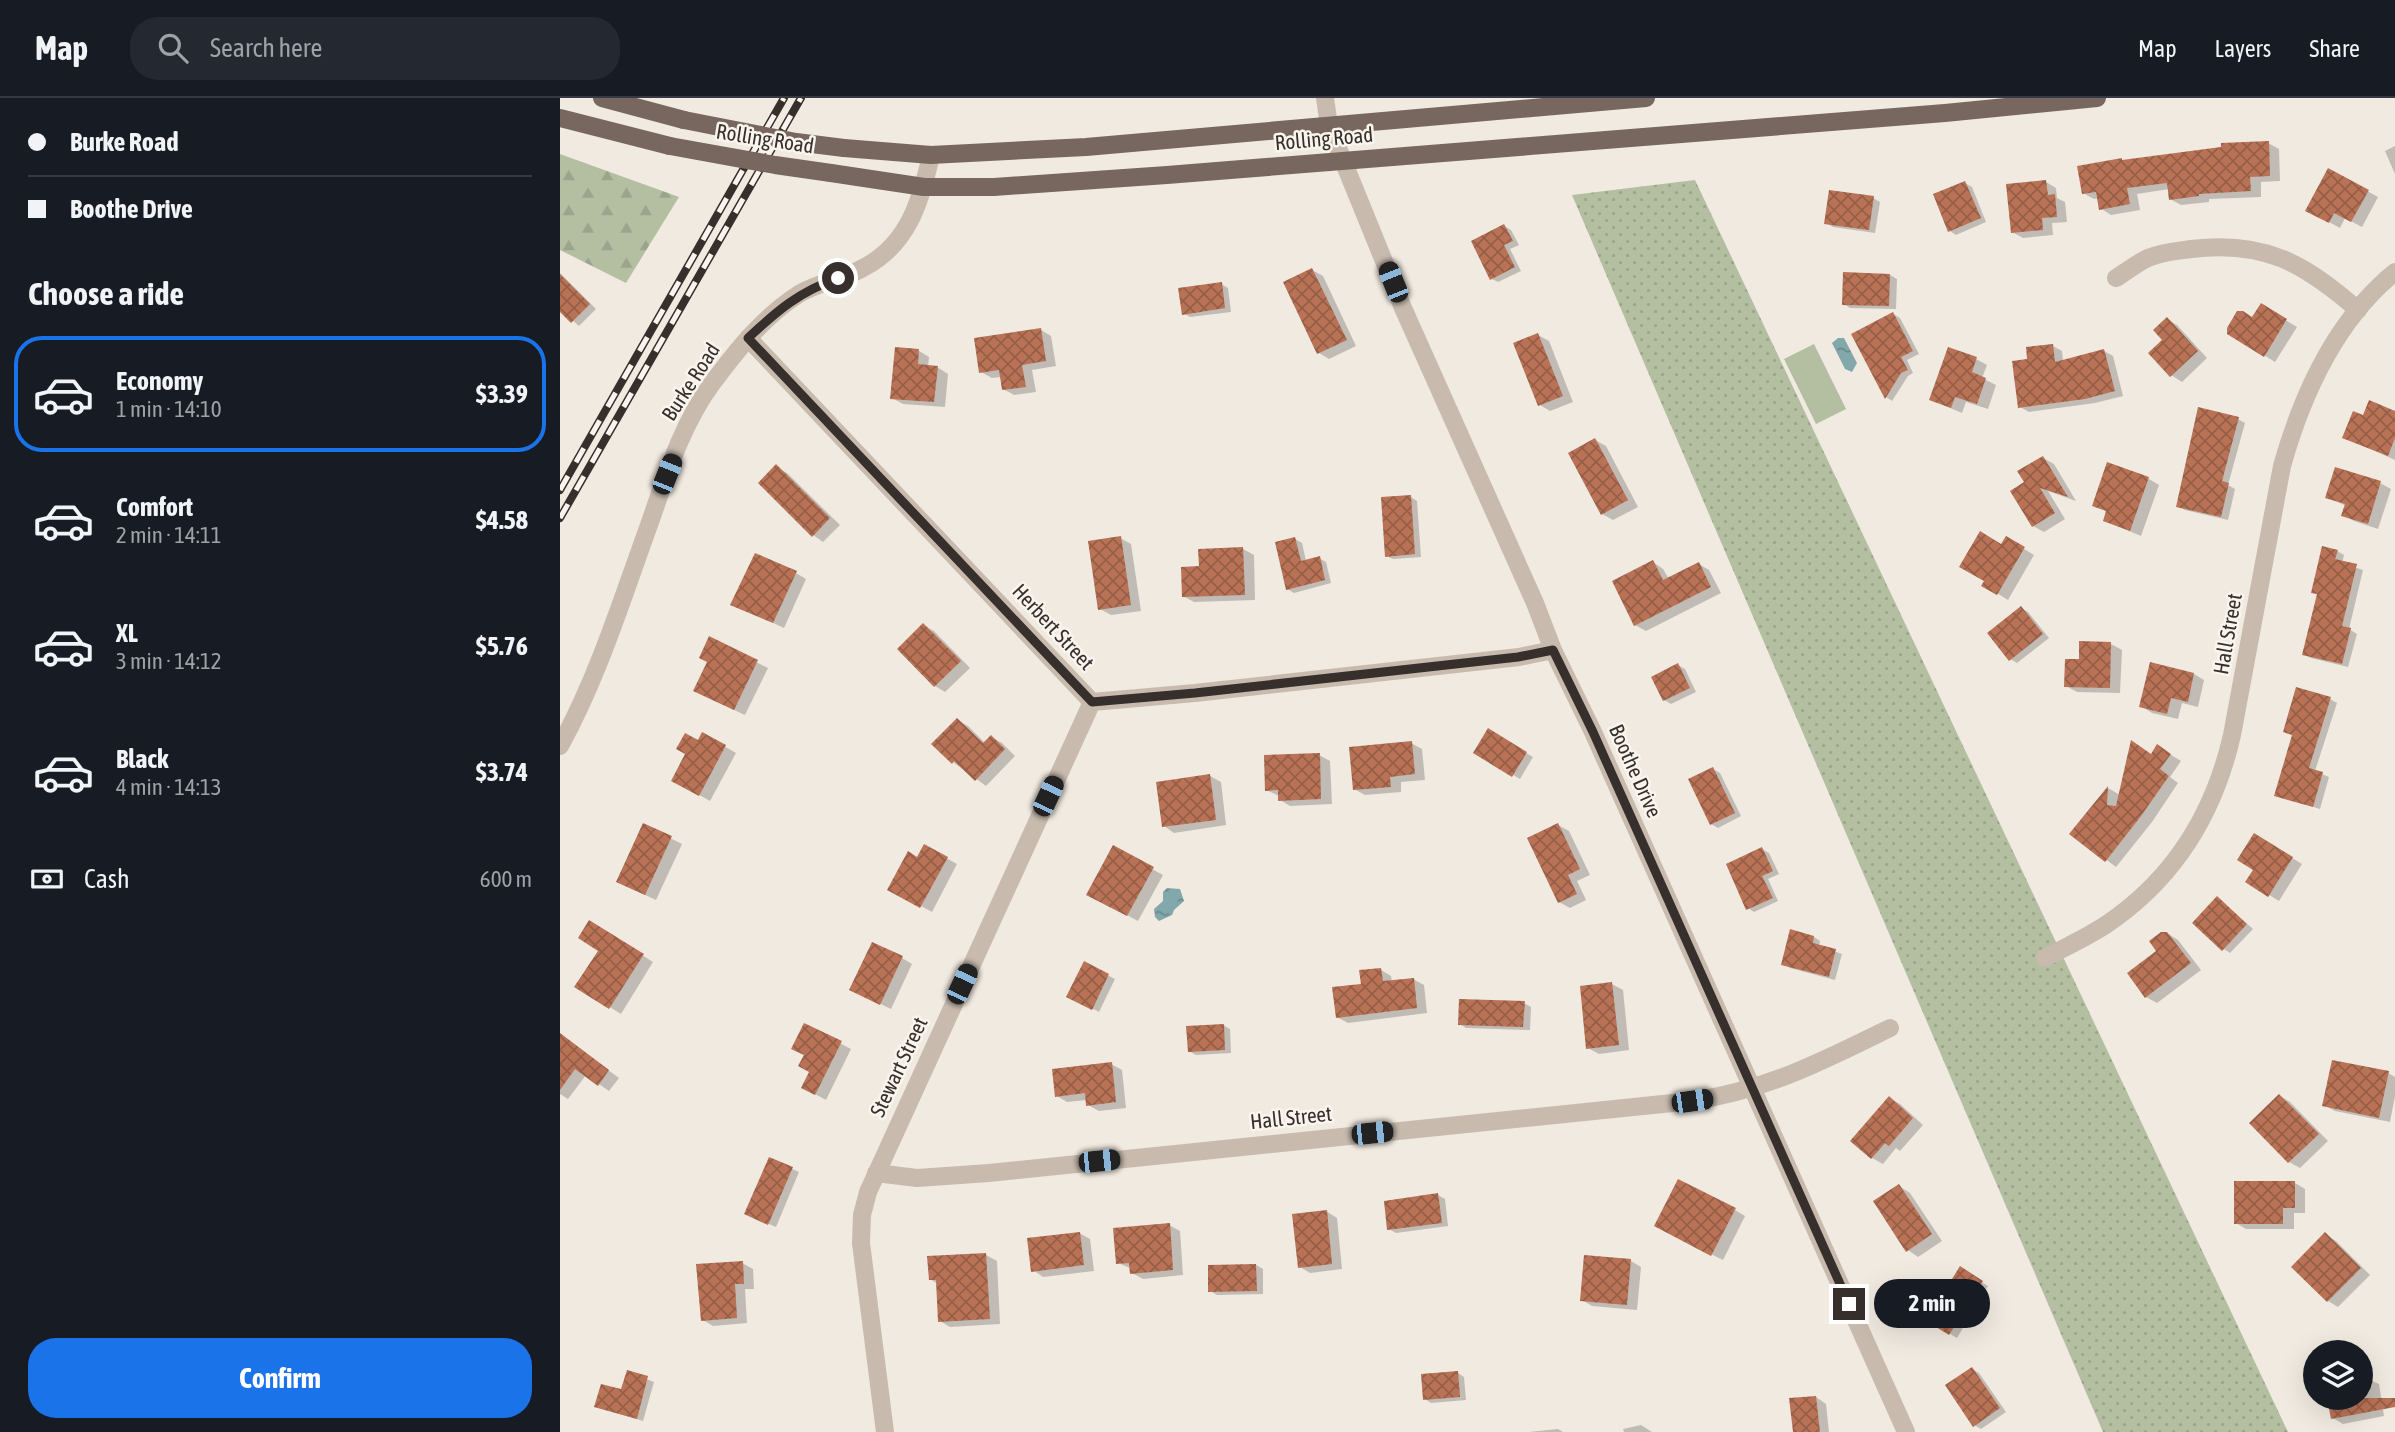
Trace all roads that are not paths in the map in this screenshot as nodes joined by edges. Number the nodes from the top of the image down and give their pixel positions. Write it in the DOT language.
graph roads {
  1 [pos="603,98"];
  2 [pos="1325,98"];
  3 [pos="1646,98"];
  4 [pos="2097,98"];
  5 [pos="560,118"];
  6 [pos="1329,126"];
  7 [pos="930,155"];
  8 [pos="1342,161"];
  9 [pos="924,187"];
  10 [pos="2395,272"];
  11 [pos="2116,278"];
  12 [pos="2358,310"];
  13 [pos="748,338"];
  14 [pos="1553,650"];
  15 [pos="1092,702"];
  16 [pos="560,746"];
  17 [pos="2045,958"];
  18 [pos="1890,1028"];
  19 [pos="1752,1087"];
  20 [pos="876,1173"];
  21 [pos="886,1432"];
  22 [pos="1906,1432"];
  1 -- 7 [label="main road, Rolling Road, bridge"];
  2 -- 6 [label="street, Boothe Drive"];
  3 -- 6 [label="main road, Rolling Road"];
  4 -- 8 [label="main road, Rolling Road"];
  5 -- 9 [label="main road, Rolling Road, bridge"];
  6 -- 7 [label="main road, Rolling Road"];
  6 -- 8 [label="street, Boothe Drive"];
  7 -- 9 [label="street, Burke Road"];
  8 -- 9 [label="main road, Rolling Road"];
  8 -- 14 [label="street, Boothe Drive"];
  9 -- 13 [label="street, Burke Road"];
  10 -- 12 [label="street, Hall Street"];
  11 -- 12 [label="street"];
  12 -- 17 [label="street, Hall Street"];
  13 -- 15 [label="street, Herbert Street"];
  13 -- 16 [label="street, Burke Road"];
  14 -- 15 [label="street, Herbert Street"];
  14 -- 19 [label="street, Boothe Drive"];
  15 -- 20 [label="street, Stewart Street"];
  18 -- 19 [label="street, Hall Street"];
  19 -- 20 [label="street, Hall Street"];
  19 -- 22 [label="street, Boothe Drive"];
  20 -- 21 [label="street, Stewart Street"];
}
